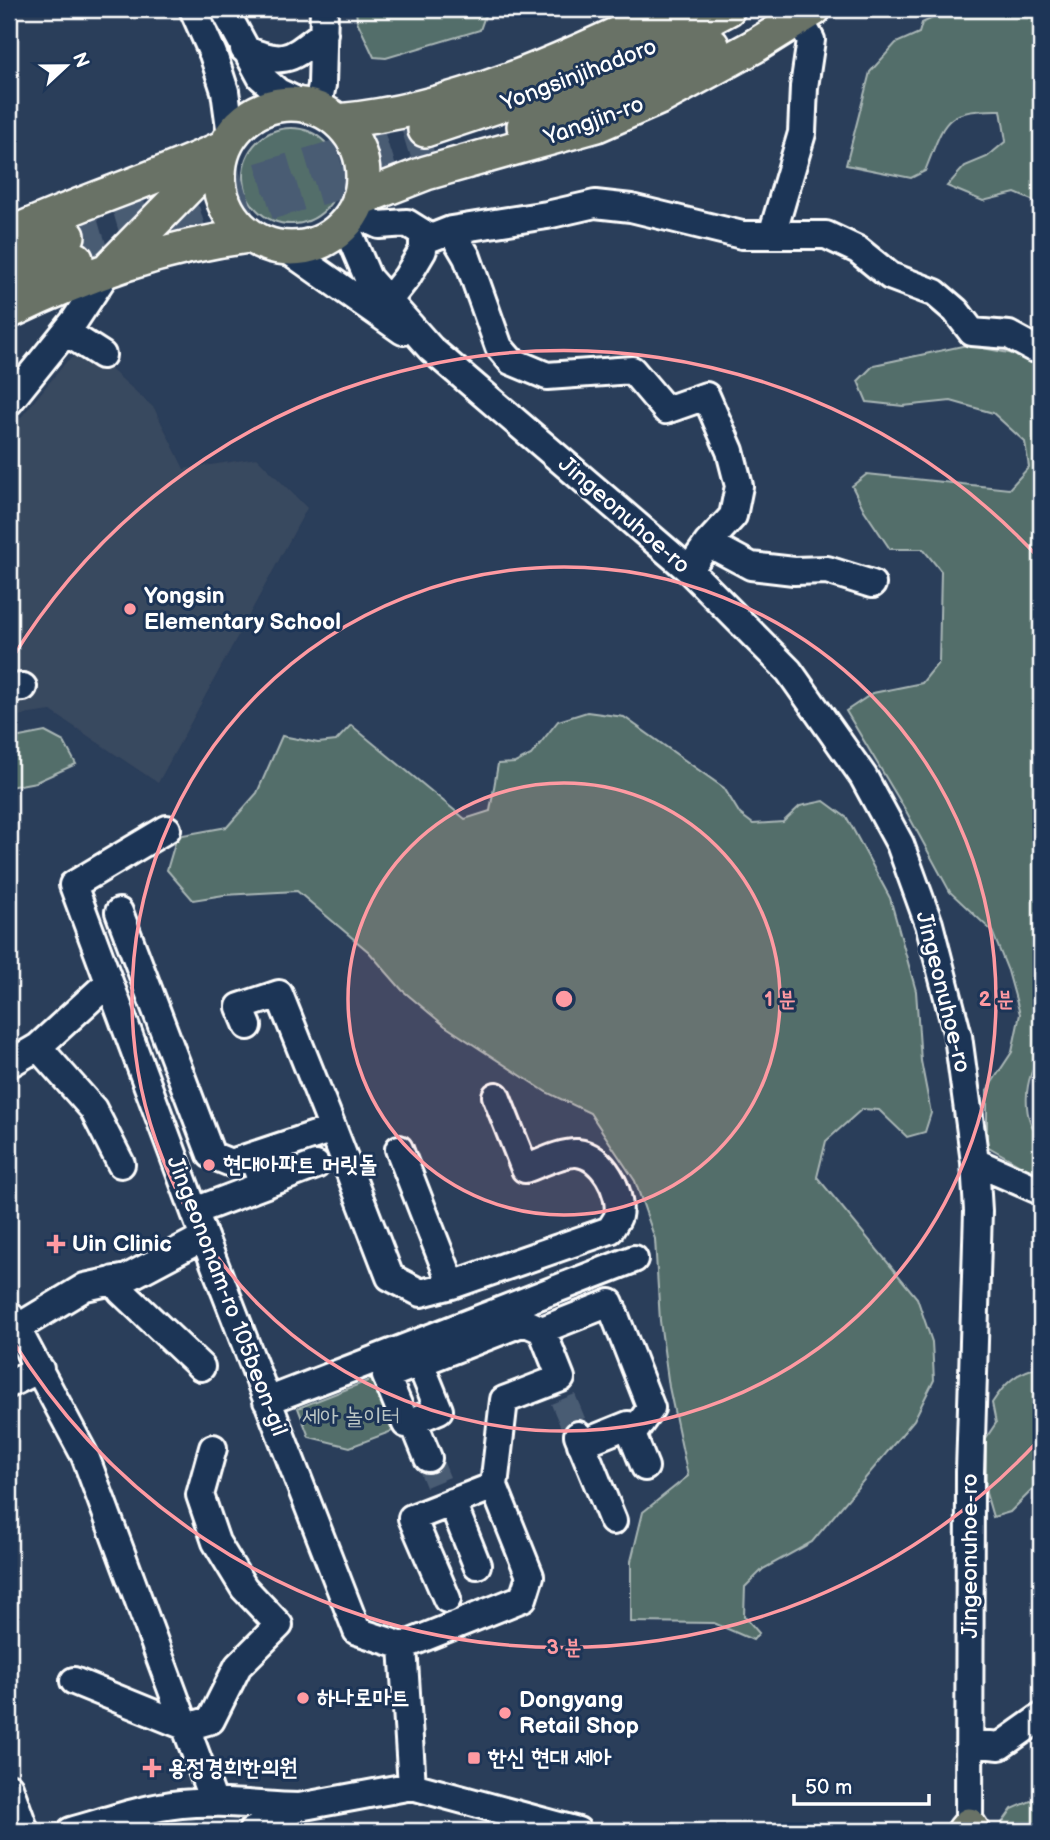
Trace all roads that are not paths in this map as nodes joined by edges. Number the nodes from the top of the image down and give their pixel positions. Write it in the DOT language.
graph roads {
  1 [pos="193,9"];
  2 [pos="224,9"];
  3 [pos="670,9"];
  4 [pos="728,9"];
  5 [pos="796,12"];
  6 [pos="324,21"];
  7 [pos="244,49"];
  8 [pos="319,111"];
  9 [pos="225,146"];
  10 [pos="352,212"];
  11 [pos="451,230"];
  12 [pos="9,235"];
  13 [pos="772,235"];
  14 [pos="250,236"];
  15 [pos="423,241"];
  16 [pos="285,248"];
  17 [pos="9,260"];
  18 [pos="110,267"];
  19 [pos="9,284"];
  20 [pos="388,301"];
  21 [pos="9,312"];
  22 [pos="66,332"];
  23 [pos="431,349"];
  24 [pos="1041,349"];
  25 [pos="102,355"];
  26 [pos="9,402"];
  27 [pos="708,543"];
  28 [pos="689,570"];
  29 [pos="872,584"];
  30 [pos="167,829"];
  31 [pos="119,912"];
  32 [pos="109,982"];
  33 [pos="248,1026"];
  34 [pos="38,1047"];
  35 [pos="9,1064"];
  36 [pos="496,1096"];
  37 [pos="333,1129"];
  38 [pos="398,1149"];
  39 [pos="253,1156"];
  40 [pos="975,1162"];
  41 [pos="121,1164"];
  42 [pos="316,1165"];
  43 [pos="263,1185"];
  44 [pos="1041,1191"];
  45 [pos="195,1211"];
  46 [pos="204,1237"];
  47 [pos="634,1259"];
  48 [pos="114,1280"];
  49 [pos="452,1285"];
  50 [pos="13,1321"];
  51 [pos="542,1330"];
  52 [pos="420,1363"];
  53 [pos="201,1367"];
  54 [pos="40,1369"];
  55 [pos="9,1384"];
  56 [pos="267,1401"];
  57 [pos="413,1421"];
  58 [pos="632,1435"];
  59 [pos="213,1448"];
  60 [pos="428,1458"];
  61 [pos="645,1467"];
  62 [pos="494,1486"];
  63 [pos="446,1498"];
  64 [pos="613,1521"];
  65 [pos="477,1565"];
  66 [pos="447,1599"];
  67 [pos="403,1646"];
  68 [pos="74,1681"];
  69 [pos="1041,1717"];
  70 [pos="187,1727"];
  71 [pos="970,1743"];
  72 [pos="412,1786"];
  73 [pos="9,1787"];
  74 [pos="214,1803"];
  75 [pos="299,1807"];
  76 [pos="566,1829"];
  77 [pos="258,1830"];
  78 [pos="969,1830"];
  79 [pos="25,1831"];
  80 [pos="71,1831"];
  1 -- 9 [label="street"];
  2 -- 7 [label="street"];
  3 -- 8 [label="main road"];
  4 -- 5 [label="main road, Yongsinjihadoro"];
  5 -- 10 [label="main road, Yangjin-ro"];
  5 -- 13 [label="street"];
  6 -- 7 [label="street"];
  6 -- 8 [label="street"];
  7 -- 8 [label="street"];
  8 -- 9 [label="main road"];
  8 -- 10 [label="main road"];
  9 -- 12 [label="main road"];
  9 -- 14 [label="main road"];
  9 -- 18 [label="main road"];
  10 -- 15 [label="street"];
  10 -- 16 [label="main road"];
  10 -- 20 [label="street, Jingeonuhoe-ro"];
  11 -- 13 [label="street"];
  11 -- 15 [label="street"];
  11 -- 27 [label="street"];
  13 -- 24 [label="street"];
  14 -- 16 [label="main road"];
  14 -- 18 [label="main road"];
  15 -- 20 [label="street"];
  16 -- 23 [label="street, Jingeonuhoe-ro"];
  17 -- 19 [label="main road"];
  18 -- 21 [label="main road"];
  18 -- 22 [label="street"];
  20 -- 23 [label="street, Jingeonuhoe-ro"];
  22 -- 25 [label="street"];
  22 -- 26 [label="street"];
  23 -- 28 [label="street, Jingeonuhoe-ro"];
  27 -- 28 [label="street"];
  27 -- 29 [label="street"];
  28 -- 40 [label="street, Jingeonuhoe-ro"];
  30 -- 32 [label="street, Jingeononam-ro 105beon-gil"];
  31 -- 39 [label="street"];
  32 -- 34 [label="street"];
  32 -- 45 [label="street, Jingeononam-ro 105beon-gil"];
  33 -- 37 [label="street"];
  34 -- 35 [label="street"];
  34 -- 41 [label="street"];
  36 -- 49 [label="street"];
  37 -- 39 [label="street"];
  37 -- 49 [label="street"];
  38 -- 49 [label="street"];
  39 -- 43 [label="street"];
  40 -- 44 [label="street"];
  40 -- 71 [label="street, Jingeonuhoe-ro"];
  42 -- 43 [label="street"];
  43 -- 45 [label="street"];
  45 -- 46 [label="street, Jingeononam-ro 105beon-gil"];
  46 -- 48 [label="street"];
  46 -- 56 [label="street, Jingeononam-ro 105beon-gil"];
  47 -- 56 [label="street"];
  48 -- 50 [label="street"];
  48 -- 53 [label="street"];
  50 -- 54 [label="street"];
  51 -- 52 [label="street"];
  51 -- 58 [label="street"];
  51 -- 62 [label="street"];
  52 -- 57 [label="street"];
  52 -- 57 [label="street"];
  54 -- 55 [label="street"];
  54 -- 70 [label="street"];
  56 -- 67 [label="street, Jingeononam-ro 105beon-gil"];
  57 -- 60 [label="street"];
  58 -- 61 [label="street"];
  58 -- 64 [label="street"];
  59 -- 70 [label="street"];
  62 -- 63 [label="street"];
  62 -- 67 [label="street"];
  63 -- 65 [label="street"];
  63 -- 66 [label="street"];
  67 -- 72 [label="street"];
  68 -- 70 [label="street"];
  69 -- 71 [label="street"];
  70 -- 74 [label="street"];
  71 -- 78 [label="street, Jingeonuhoe-ro"];
  72 -- 75 [label="street"];
  72 -- 76 [label="street"];
  73 -- 79 [label="street"];
  74 -- 75 [label="street"];
  74 -- 80 [label="street"];
  75 -- 77 [label="street"];
}
